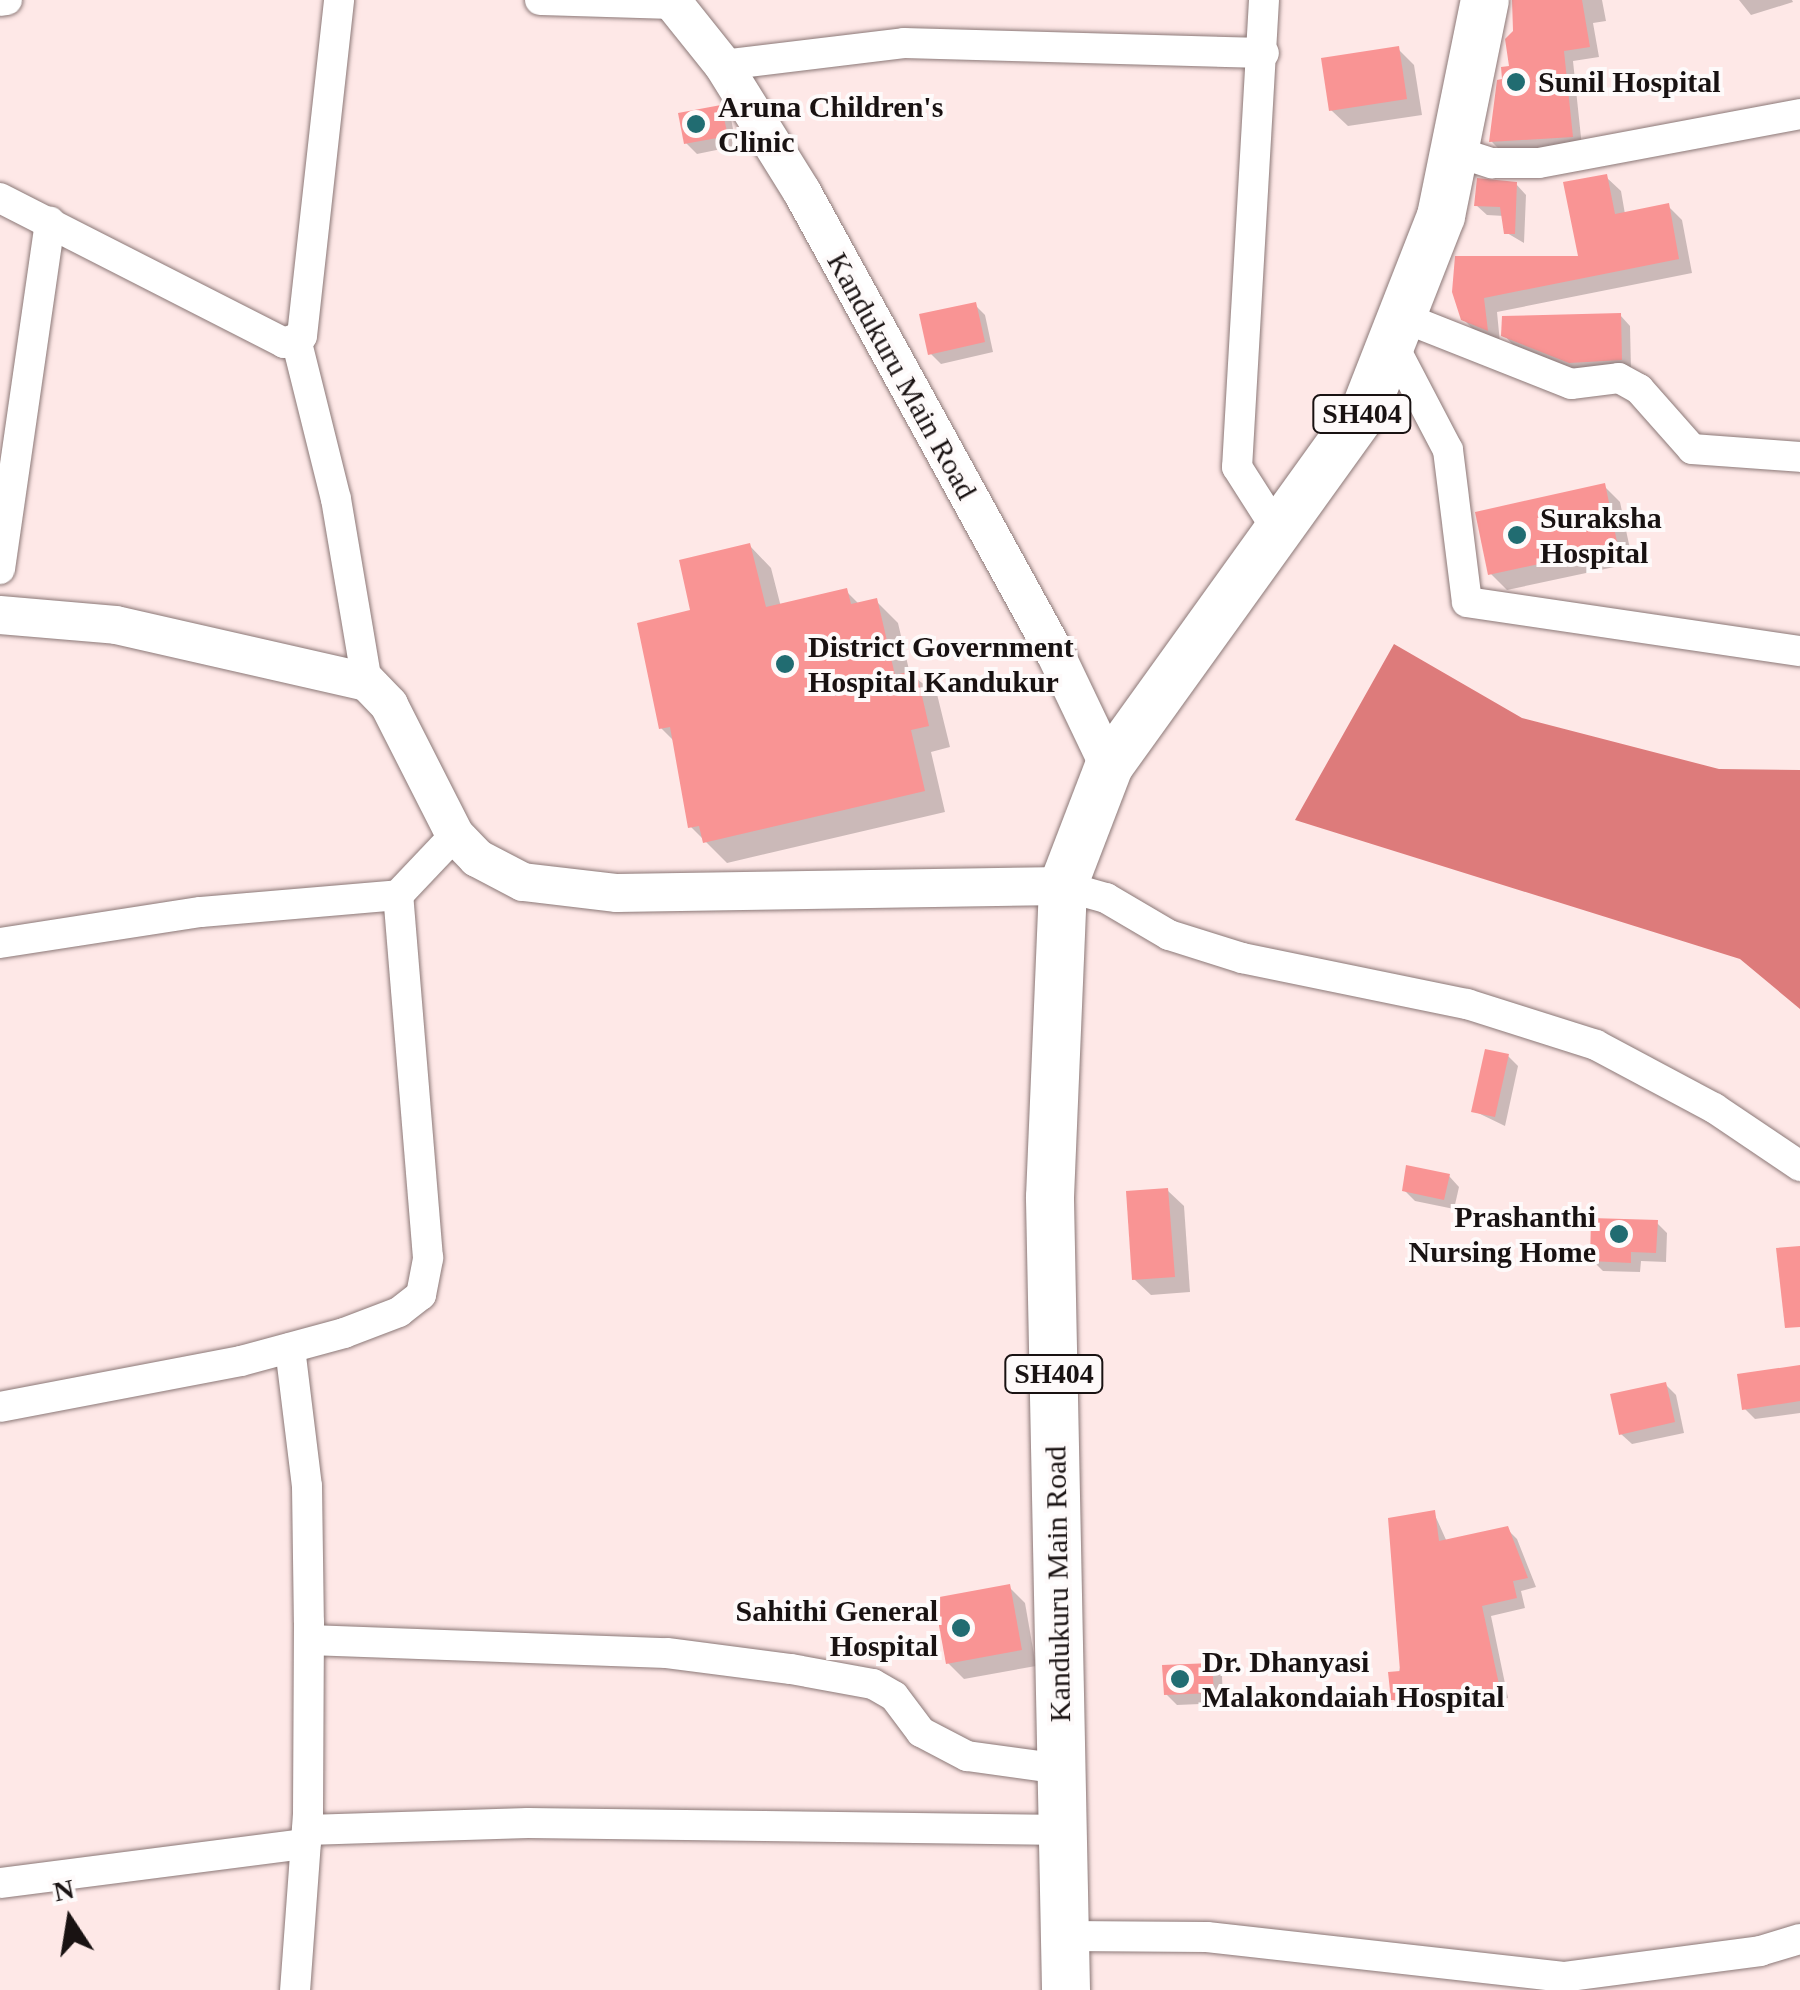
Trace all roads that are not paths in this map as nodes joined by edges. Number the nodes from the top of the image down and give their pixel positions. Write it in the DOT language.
graph roads {
  1 [pos="340,0"];
  2 [pos="540,0"];
  3 [pos="1264,0"];
  4 [pos="1485,0"];
  5 [pos="672,2"];
  6 [pos="1264,53"];
  7 [pos="723,65"];
  8 [pos="1800,114"];
  9 [pos="1454,152"];
  10 [pos="0,198"];
  11 [pos="50,222"];
  12 [pos="1397,330"];
  13 [pos="296,339"];
  14 [pos="1800,457"];
  15 [pos="1279,532"];
  16 [pos="0,569"];
  17 [pos="0,616"];
  18 [pos="1800,651"];
  19 [pos="367,682"];
  20 [pos="1109,766"];
  21 [pos="455,834"];
  22 [pos="1063,886"];
  23 [pos="398,895"];
  24 [pos="0,944"];
  25 [pos="1800,1166"];
  26 [pos="290,1348"];
  27 [pos="0,1407"];
  28 [pos="309,1640"];
  29 [pos="1062,1770"];
  30 [pos="1066,1830"];
  31 [pos="306,1837"];
  32 [pos="0,1882"];
  33 [pos="1067,1936"];
  34 [pos="1800,1939"];
  35 [pos="296,1990"];
  36 [pos="1066,1990"];
  1 -- 13 [label="street"];
  2 -- 5 [label="street"];
  3 -- 6 [label="street"];
  4 -- 9 [label="main road, Kandukuru Main Road / SH404"];
  5 -- 7 [label="street, Kandukuru Main Road"];
  6 -- 7 [label="street"];
  6 -- 15 [label="street"];
  7 -- 20 [label="street, Kandukuru Main Road"];
  8 -- 9 [label="street"];
  9 -- 12 [label="main road, Kandukuru Main Road / SH404"];
  10 -- 11 [label="street"];
  11 -- 13 [label="street"];
  11 -- 16 [label="street"];
  12 -- 14 [label="street"];
  12 -- 15 [label="main road, Kandukuru Main Road / SH404"];
  12 -- 18 [label="street"];
  13 -- 19 [label="street"];
  15 -- 20 [label="main road, Kandukuru Main Road / SH404"];
  17 -- 19 [label="street"];
  19 -- 21 [label="street"];
  20 -- 22 [label="main road, Kandukuru Main Road / SH404"];
  21 -- 22 [label="street"];
  21 -- 23 [label="street"];
  22 -- 25 [label="street"];
  22 -- 29 [label="main road, Kandukuru Main Road / SH404"];
  23 -- 24 [label="street"];
  23 -- 26 [label="street"];
  26 -- 27 [label="street"];
  26 -- 28 [label="street"];
  28 -- 29 [label="street"];
  28 -- 31 [label="street"];
  29 -- 30 [label="main road, Kandukuru Main Road / SH404"];
  30 -- 31 [label="street"];
  30 -- 33 [label="main road, Kandukuru Main Road / SH404"];
  31 -- 32 [label="street"];
  31 -- 35 [label="street"];
  33 -- 34 [label="street"];
  33 -- 36 [label="main road, Kandukuru Main Road / SH404"];
}
